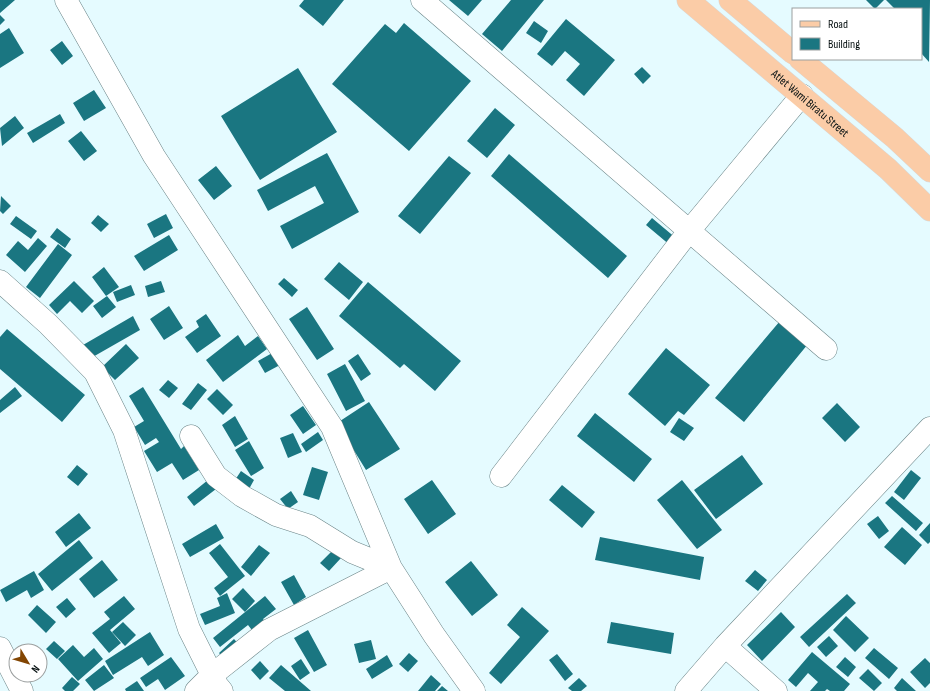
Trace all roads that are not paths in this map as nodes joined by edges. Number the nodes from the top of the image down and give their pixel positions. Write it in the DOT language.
graph roads {
  1 [pos="66,0"];
  2 [pos="422,0"];
  3 [pos="688,0"];
  4 [pos="730,0"];
  5 [pos="792,52"];
  6 [pos="801,60"];
  7 [pos="802,95"];
  8 [pos="930,171"];
  9 [pos="930,210"];
  10 [pos="689,231"];
  11 [pos="0,281"];
  12 [pos="826,349"];
  13 [pos="930,428"];
  14 [pos="191,436"];
  15 [pos="500,476"];
  16 [pos="391,568"];
  17 [pos="725,646"];
  18 [pos="0,648"];
  19 [pos="217,683"];
  20 [pos="22,691"];
  21 [pos="196,691"];
  22 [pos="474,691"];
  23 [pos="686,691"];
  24 [pos="776,691"];
  1 -- 16 [label="street"];
  2 -- 10 [label="street"];
  3 -- 7 [label="main road, Atlet Wami Biratu Street"];
  4 -- 5 [label="main road"];
  6 -- 8 [label="main road"];
  7 -- 9 [label="main road, Atlet Wami Biratu Street"];
  7 -- 10 [label="street"];
  10 -- 12 [label="street"];
  10 -- 15 [label="street"];
  11 -- 19 [label="street"];
  13 -- 17 [label="street"];
  14 -- 16 [label="street"];
  16 -- 19 [label="street"];
  16 -- 22 [label="street"];
  17 -- 23 [label="street"];
  17 -- 24 [label="street"];
  18 -- 20 [label="street"];
  19 -- 21 [label="street"];
}
